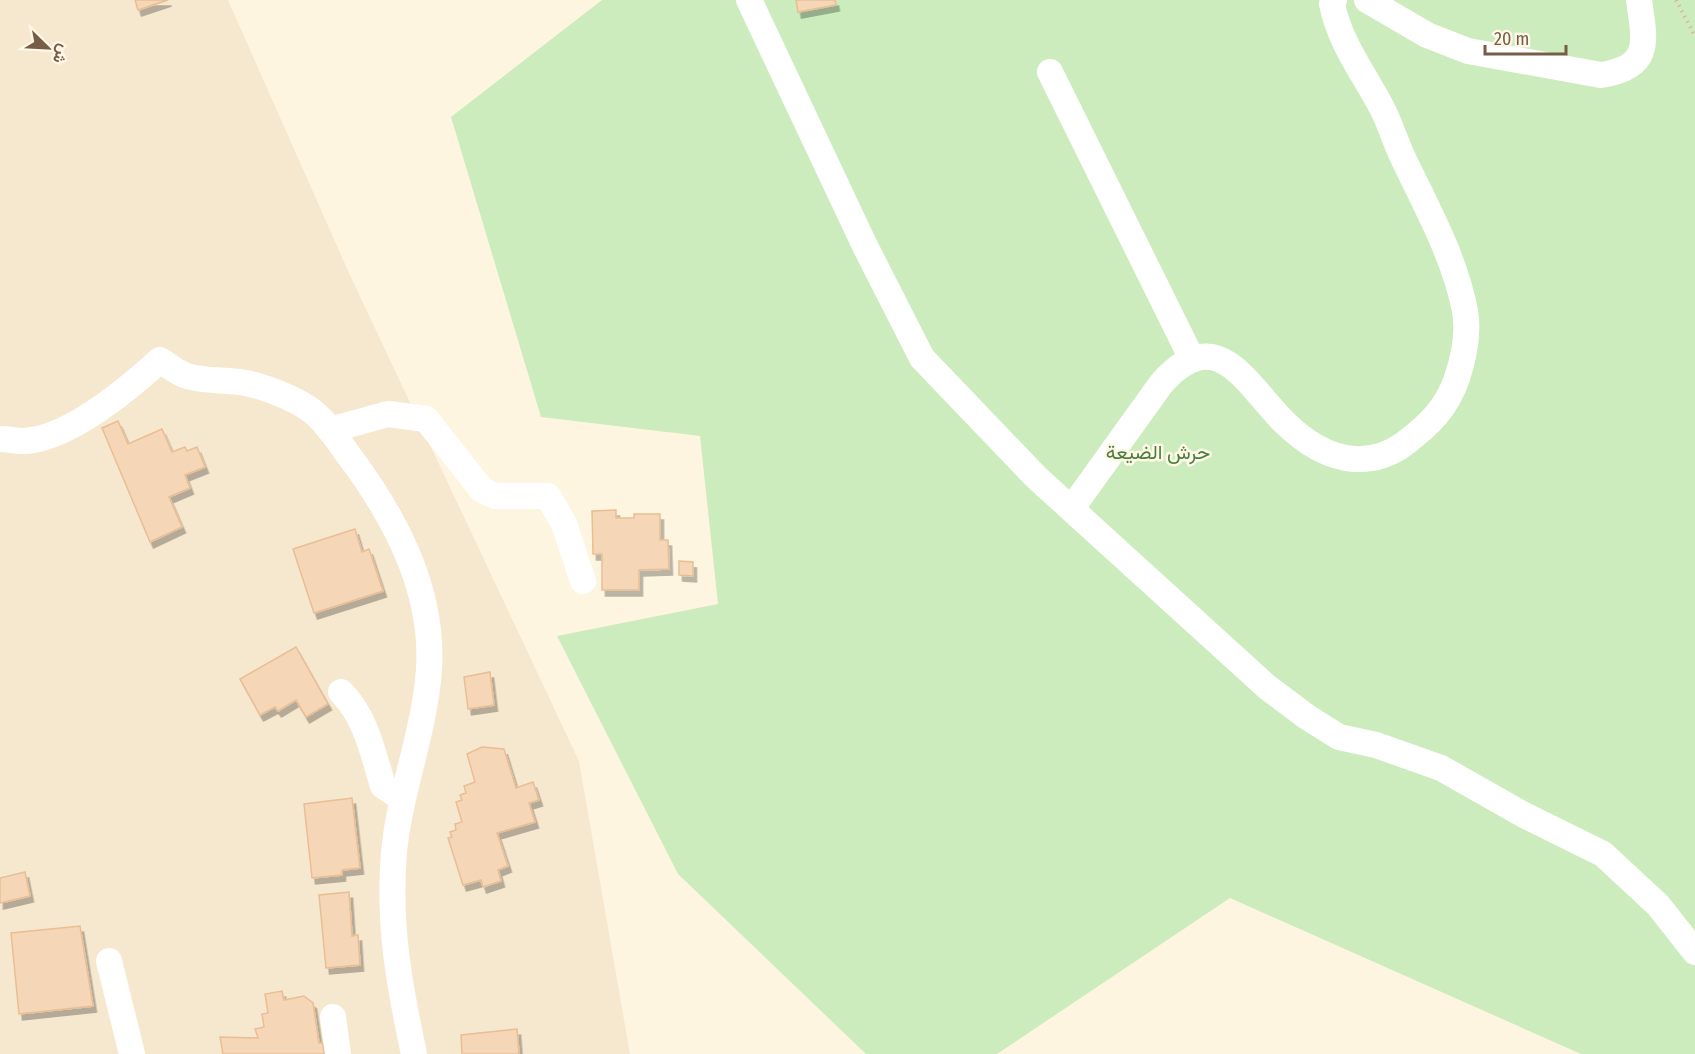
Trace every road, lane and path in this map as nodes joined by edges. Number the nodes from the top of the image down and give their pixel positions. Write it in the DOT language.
graph roads {
  1 [pos="749,0"];
  2 [pos="1334,0"];
  3 [pos="1367,0"];
  4 [pos="1639,0"];
  5 [pos="1676,0"];
  6 [pos="1695,36"];
  7 [pos="1050,72"];
  8 [pos="1192,359"];
  9 [pos="330,430"];
  10 [pos="0,439"];
  11 [pos="1072,508"];
  12 [pos="584,581"];
  13 [pos="341,692"];
  14 [pos="401,798"];
  15 [pos="1695,952"];
  16 [pos="109,961"];
  17 [pos="333,1017"];
  18 [pos="132,1054"];
  19 [pos="338,1054"];
  20 [pos="414,1054"];
  1 -- 11 [label="street"];
  2 -- 8 [label="street"];
  3 -- 4 [label="street"];
  5 -- 6 [label="path"];
  7 -- 8 [label="street"];
  8 -- 11 [label="street"];
  9 -- 10 [label="street"];
  9 -- 12 [label="street"];
  9 -- 14 [label="street"];
  11 -- 15 [label="street"];
  13 -- 14 [label="street"];
  14 -- 20 [label="street"];
  16 -- 18 [label="street"];
  17 -- 19 [label="street"];
}
